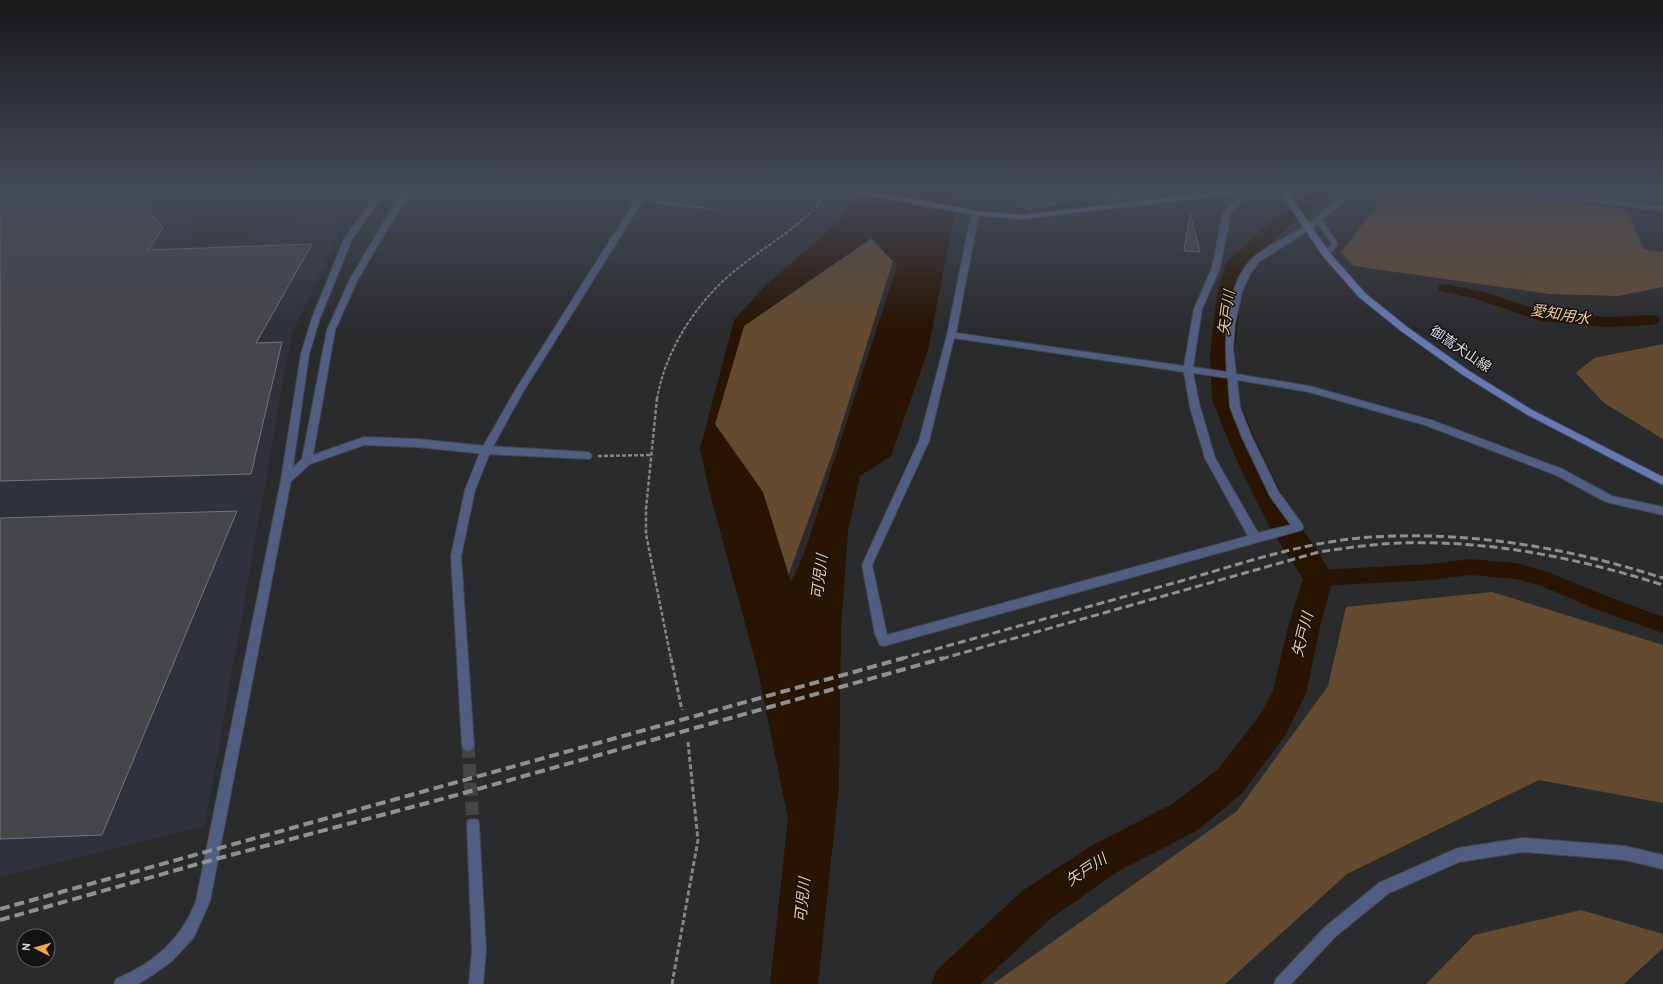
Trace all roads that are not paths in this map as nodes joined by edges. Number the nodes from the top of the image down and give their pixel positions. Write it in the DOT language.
graph roads {
  1 [pos="350,237"];
  2 [pos="379,237"];
  3 [pos="616,237"];
  4 [pos="967,237"];
  5 [pos="1222,237"];
  6 [pos="1292,237"];
  7 [pos="1315,237"];
  8 [pos="1330,237"];
  9 [pos="1326,254"];
  10 [pos="951,335"];
  11 [pos="1192,371"];
  12 [pos="1232,376"];
  13 [pos="486,450"];
  14 [pos="587,456"];
  15 [pos="307,461"];
  16 [pos="286,480"];
  17 [pos="1663,481"];
  18 [pos="1663,511"];
  19 [pos="1255,538"];
  20 [pos="468,745"];
  21 [pos="474,825"];
  22 [pos="1663,862"];
  23 [pos="141,979"];
  24 [pos="121,984"];
  25 [pos="476,984"];
  26 [pos="1281,984"];
  1 -- 16 [label="street"];
  2 -- 15 [label="street"];
  3 -- 13 [label="street"];
  4 -- 10 [label="street"];
  5 -- 11 [label="street"];
  6 -- 12 [label="street"];
  7 -- 9 [label="main road, 御嵩犬山線"];
  8 -- 9 [label="lane"];
  9 -- 17 [label="main road, 御嵩犬山線"];
  10 -- 11 [label="street"];
  10 -- 19 [label="street"];
  11 -- 12 [label="street"];
  11 -- 19 [label="street"];
  12 -- 18 [label="street"];
  12 -- 19 [label="street"];
  13 -- 14 [label="street"];
  13 -- 15 [label="street"];
  13 -- 20 [label="street"];
  15 -- 16 [label="street"];
  16 -- 23 [label="street"];
  21 -- 25 [label="street"];
  22 -- 26 [label="street"];
  23 -- 24 [label="street"];
}
